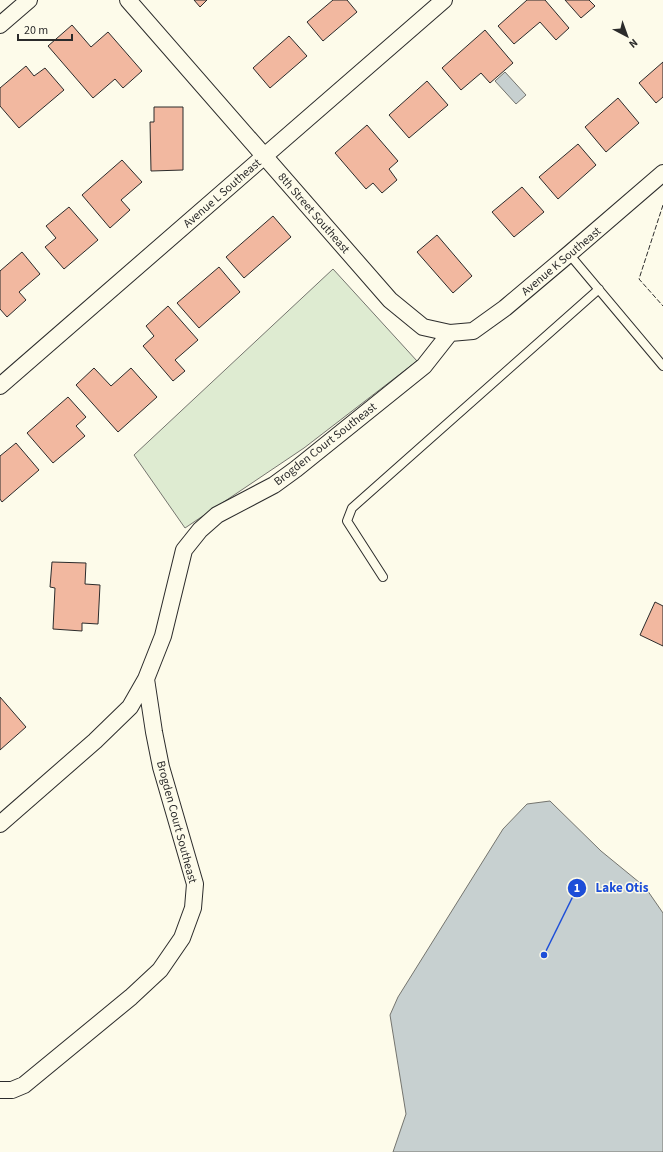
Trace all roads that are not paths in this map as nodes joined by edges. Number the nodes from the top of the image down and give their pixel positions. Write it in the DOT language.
graph roads {
  1 [pos="29,0"];
  2 [pos="128,0"];
  3 [pos="444,0"];
  4 [pos="0,25"];
  5 [pos="264,156"];
  6 [pos="663,172"];
  7 [pos="570,254"];
  8 [pos="599,288"];
  9 [pos="450,333"];
  10 [pos="663,366"];
  11 [pos="0,386"];
  12 [pos="383,577"];
  13 [pos="146,679"];
  14 [pos="0,824"];
  15 [pos="0,1090"];
  1 -- 4 [label="street"];
  2 -- 5 [label="street, 8th Street Southeast"];
  3 -- 5 [label="street, Avenue L Southeast"];
  5 -- 9 [label="street, 8th Street Southeast"];
  5 -- 11 [label="street, Avenue L Southeast"];
  6 -- 7 [label="street, Avenue K Southeast"];
  7 -- 8 [label="lane"];
  7 -- 9 [label="street, Avenue K Southeast"];
  8 -- 10 [label="lane"];
  8 -- 12 [label="lane"];
  9 -- 13 [label="street, Brogden Court Southeast"];
  13 -- 14 [label="street, Brogden Court Southeast"];
  13 -- 15 [label="street, Brogden Court Southeast"];
}
